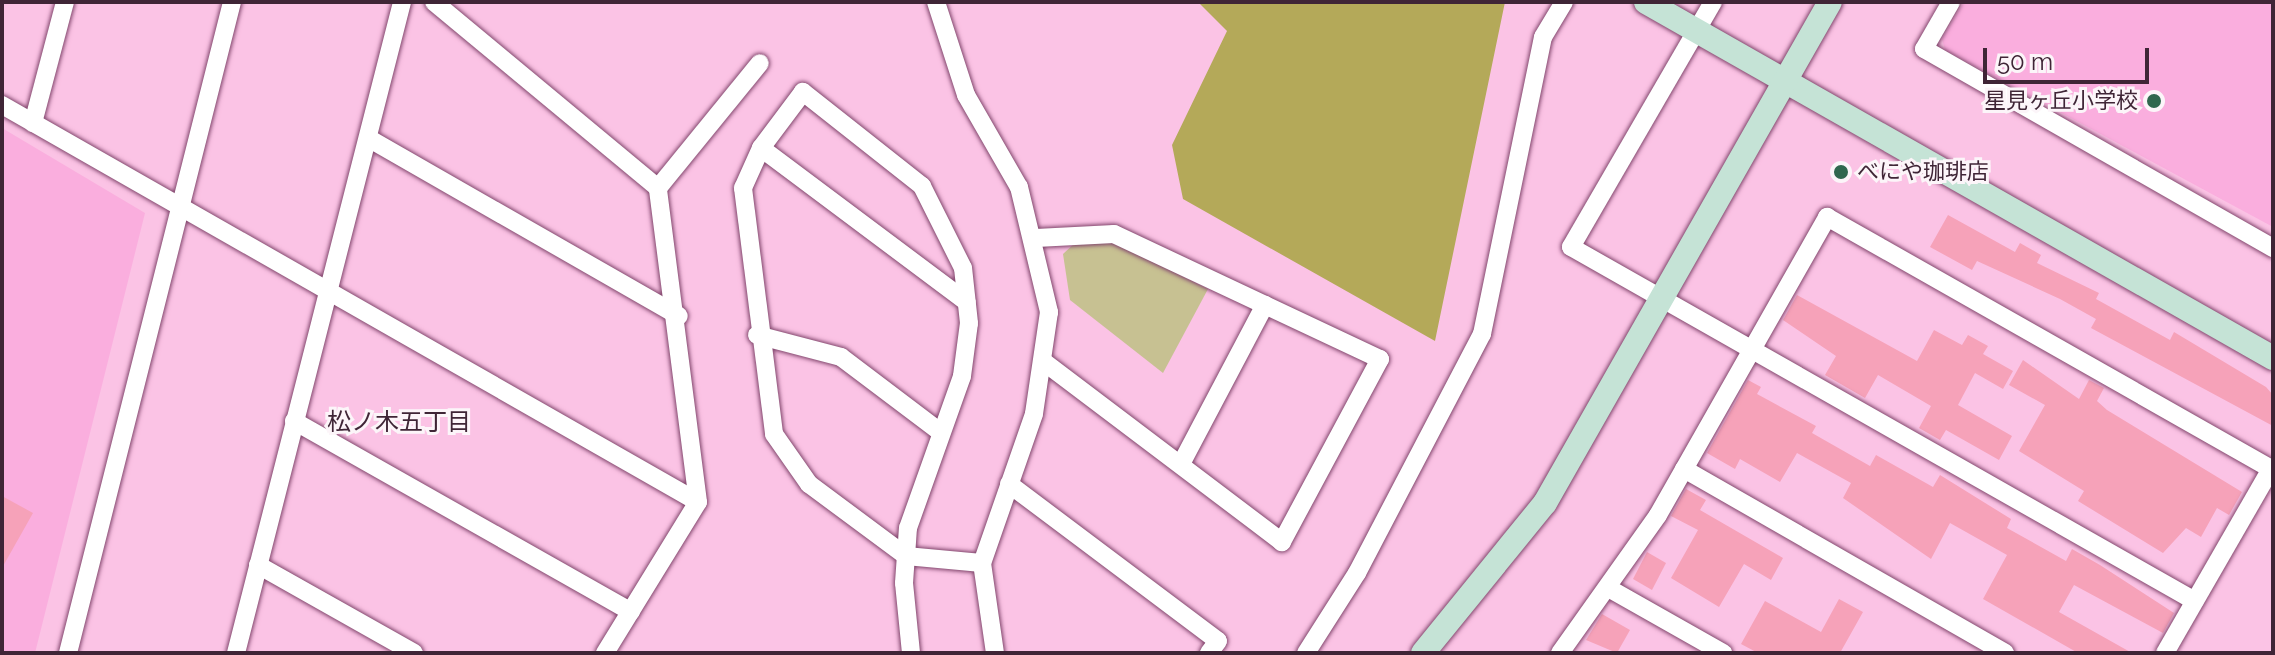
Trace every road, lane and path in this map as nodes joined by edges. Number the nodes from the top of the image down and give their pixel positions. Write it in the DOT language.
graph roads {
  1 [pos="65,2"];
  2 [pos="232,2"];
  3 [pos="402,2"];
  4 [pos="434,2"];
  5 [pos="936,2"];
  6 [pos="1564,2"];
  7 [pos="1646,2"];
  8 [pos="1713,2"];
  9 [pos="1830,2"];
  10 [pos="1951,2"];
  11 [pos="1697,30"];
  12 [pos="760,63"];
  13 [pos="1785,81"];
  14 [pos="2,105"];
  15 [pos="33,123"];
  16 [pos="368,138"];
  17 [pos="761,148"];
  18 [pos="658,188"];
  19 [pos="180,206"];
  20 [pos="1036,238"];
  21 [pos="2273,248"];
  22 [pos="328,292"];
  23 [pos="1662,298"];
  24 [pos="967,302"];
  25 [pos="1265,305"];
  26 [pos="679,316"];
  27 [pos="757,335"];
  28 [pos="1753,349"];
  29 [pos="2273,358"];
  30 [pos="1043,361"];
  31 [pos="294,421"];
  32 [pos="939,431"];
  33 [pos="1181,464"];
  34 [pos="1684,469"];
  35 [pos="2272,469"];
  36 [pos="1009,484"];
  37 [pos="698,502"];
  38 [pos="906,556"];
  39 [pos="982,563"];
  40 [pos="258,565"];
  41 [pos="1610,589"];
  42 [pos="2195,601"];
  43 [pos="631,612"];
  44 [pos="68,653"];
  45 [pos="236,653"];
  46 [pos="414,653"];
  47 [pos="605,653"];
  48 [pos="911,653"];
  49 [pos="995,653"];
  50 [pos="1209,653"];
  51 [pos="1306,653"];
  52 [pos="1423,653"];
  53 [pos="1560,653"];
  54 [pos="1723,653"];
  55 [pos="2005,653"];
  56 [pos="2165,653"];
  1 -- 15 [label="street"];
  2 -- 19 [label="street"];
  3 -- 16 [label="street"];
  4 -- 18 [label="street"];
  5 -- 20 [label="street"];
  6 -- 51 [label="street"];
  7 -- 11 [label="street"];
  8 -- 11 [label="street"];
  9 -- 13 [label="street"];
  10 -- 21 [label="street"];
  11 -- 13 [label="street"];
  11 -- 23 [label="street"];
  12 -- 18 [label="street"];
  13 -- 23 [label="street"];
  13 -- 29 [label="street"];
  14 -- 15 [label="street"];
  15 -- 19 [label="street"];
  16 -- 22 [label="street"];
  16 -- 26 [label="street"];
  17 -- 24 [label="street"];
  17 -- 24 [label="street"];
  17 -- 27 [label="street"];
  18 -- 26 [label="street"];
  19 -- 22 [label="street"];
  19 -- 44 [label="street"];
  20 -- 25 [label="street"];
  20 -- 30 [label="street"];
  22 -- 31 [label="street"];
  22 -- 37 [label="street"];
  23 -- 28 [label="street"];
  23 -- 52 [label="street"];
  24 -- 32 [label="street"];
  25 -- 33 [label="street"];
  25 -- 33 [label="street"];
  26 -- 37 [label="street"];
  27 -- 32 [label="street"];
  27 -- 38 [label="street"];
  28 -- 34 [label="street"];
  28 -- 35 [label="street"];
  28 -- 42 [label="street"];
  30 -- 33 [label="street"];
  30 -- 36 [label="street"];
  31 -- 40 [label="street"];
  31 -- 43 [label="street"];
  32 -- 38 [label="street"];
  34 -- 41 [label="street"];
  34 -- 55 [label="street"];
  35 -- 42 [label="street"];
  36 -- 39 [label="street"];
  36 -- 50 [label="street"];
  37 -- 43 [label="street"];
  38 -- 39 [label="street"];
  38 -- 48 [label="street"];
  39 -- 49 [label="street"];
  40 -- 45 [label="street"];
  40 -- 46 [label="street"];
  41 -- 53 [label="street"];
  41 -- 54 [label="street"];
  42 -- 56 [label="street"];
  43 -- 47 [label="street"];
}
